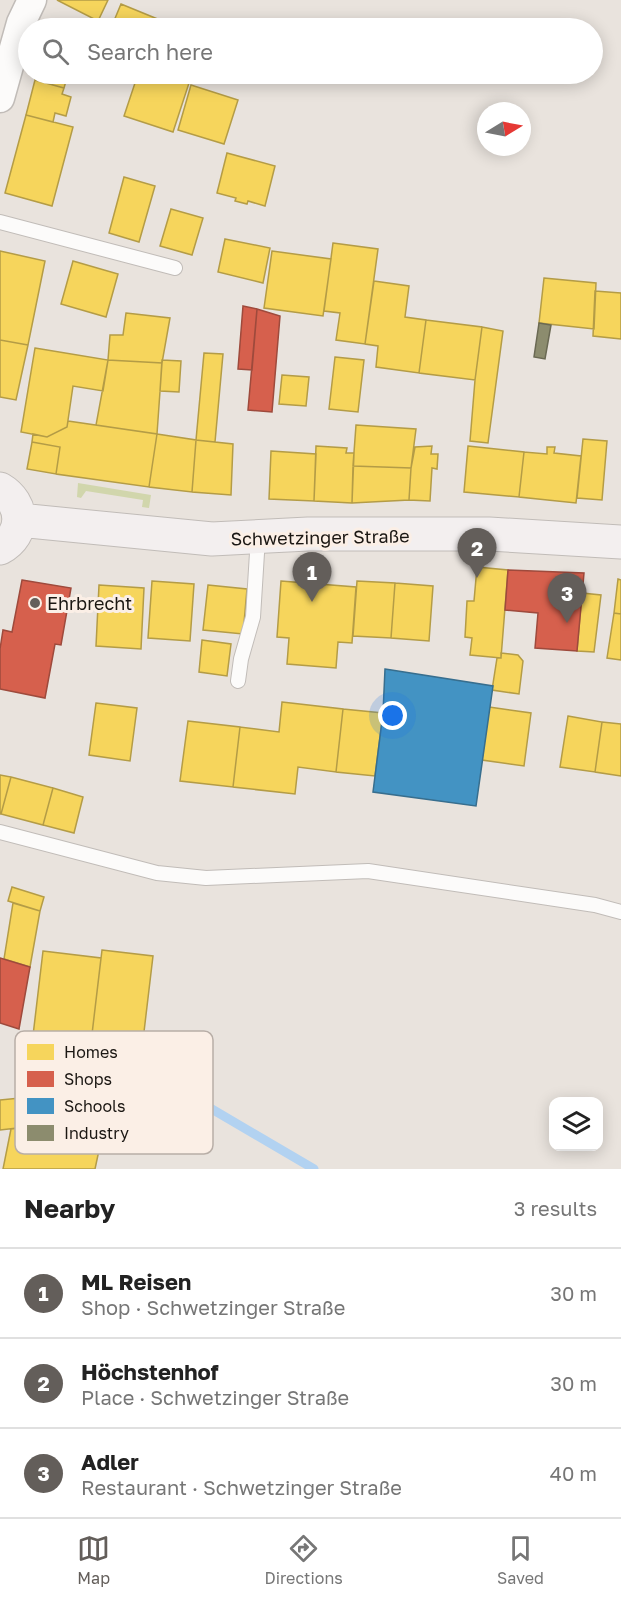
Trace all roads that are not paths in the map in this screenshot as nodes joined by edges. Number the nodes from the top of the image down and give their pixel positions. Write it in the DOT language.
graph roads {
  1 [pos="32,0"];
  2 [pos="24,18"];
  3 [pos="18,33"];
  4 [pos="0,98"];
  5 [pos="0,222"];
  6 [pos="175,268"];
  7 [pos="0,489"];
  8 [pos="20,520"];
  9 [pos="258,537"];
  10 [pos="621,542"];
  11 [pos="0,548"];
  12 [pos="238,681"];
  13 [pos="0,832"];
  14 [pos="621,912"];
  1 -- 2 [label="street"];
  3 -- 4 [label="street"];
  5 -- 6 [label="lane"];
  7 -- 8 [label="main road"];
  8 -- 9 [label="main road, Schwetzinger Straße"];
  8 -- 11 [label="main road"];
  9 -- 10 [label="main road, Schwetzinger Straße"];
  9 -- 12 [label="lane"];
  13 -- 14 [label="lane"];
}
